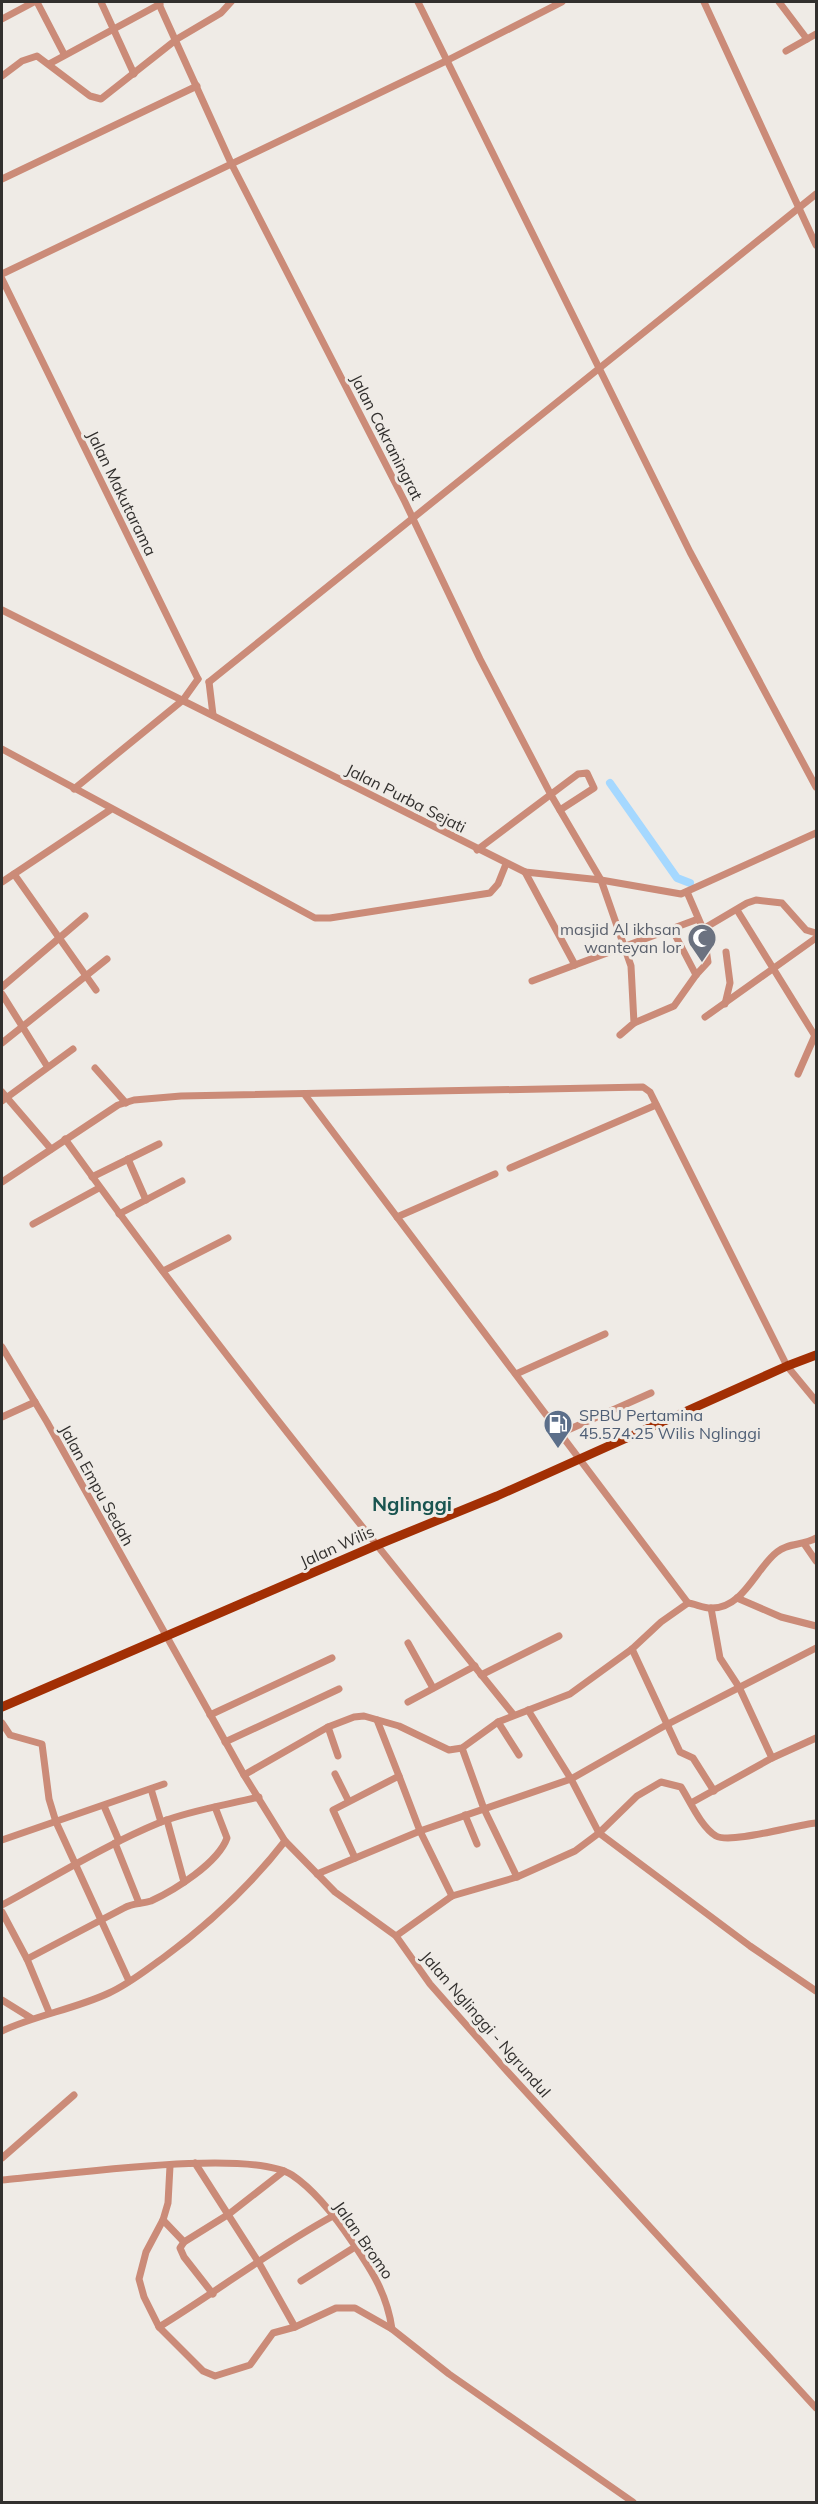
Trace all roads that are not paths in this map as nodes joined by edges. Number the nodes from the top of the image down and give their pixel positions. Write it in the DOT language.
graph roads {
  1 [pos="35,2"];
  2 [pos="101,2"];
  3 [pos="231,2"];
  4 [pos="418,2"];
  5 [pos="562,2"];
  6 [pos="704,2"];
  7 [pos="779,2"];
  8 [pos="159,3"];
  9 [pos="2,19"];
  10 [pos="114,28"];
  11 [pos="816,34"];
  12 [pos="177,39"];
  13 [pos="807,39"];
  14 [pos="786,51"];
  15 [pos="64,54"];
  16 [pos="446,61"];
  17 [pos="49,64"];
  18 [pos="134,74"];
  19 [pos="2,76"];
  20 [pos="197,86"];
  21 [pos="231,163"];
  22 [pos="2,179"];
  23 [pos="816,194"];
  24 [pos="799,207"];
  25 [pos="816,245"];
  26 [pos="2,274"];
  27 [pos="2,279"];
  28 [pos="599,371"];
  29 [pos="412,516"];
  30 [pos="2,610"];
  31 [pos="198,679"];
  32 [pos="209,682"];
  33 [pos="183,700"];
  34 [pos="213,715"];
  35 [pos="2,749"];
  36 [pos="816,787"];
  37 [pos="74,789"];
  38 [pos="551,795"];
  39 [pos="110,810"];
  40 [pos="560,810"];
  41 [pos="816,833"];
  42 [pos="477,850"];
  43 [pos="506,864"];
  44 [pos="525,872"];
  45 [pos="14,874"];
  46 [pos="601,880"];
  47 [pos="2,882"];
  48 [pos="687,892"];
  49 [pos="737,909"];
  50 [pos="85,916"];
  51 [pos="698,919"];
  52 [pos="672,929"];
  53 [pos="703,929"];
  54 [pos="816,933"];
  55 [pos="816,938"];
  56 [pos="58,939"];
  57 [pos="625,945"];
  58 [pos="726,952"];
  59 [pos="107,959"];
  60 [pos="575,965"];
  61 [pos="773,969"];
  62 [pos="696,975"];
  63 [pos="85,976"];
  64 [pos="532,981"];
  65 [pos="2,987"];
  66 [pos="96,990"];
  67 [pos="2,994"];
  68 [pos="724,1004"];
  69 [pos="705,1017"];
  70 [pos="634,1023"];
  71 [pos="21,1025"];
  72 [pos="816,1034"];
  73 [pos="620,1035"];
  74 [pos="2,1042"];
  75 [pos="73,1049"];
  76 [pos="47,1066"];
  77 [pos="94,1068"];
  78 [pos="798,1074"];
  79 [pos="305,1095"];
  80 [pos="3,1096"];
  81 [pos="126,1103"];
  82 [pos="656,1105"];
  83 [pos="65,1139"];
  84 [pos="159,1144"];
  85 [pos="51,1149"];
  86 [pos="128,1159"];
  87 [pos="510,1168"];
  88 [pos="495,1174"];
  89 [pos="92,1177"];
  90 [pos="183,1181"];
  91 [pos="2,1182"];
  92 [pos="99,1188"];
  93 [pos="146,1200"];
  94 [pos="119,1214"];
  95 [pos="397,1217"];
  96 [pos="33,1224"];
  97 [pos="228,1238"];
  98 [pos="163,1271"];
  99 [pos="605,1334"];
  100 [pos="2,1347"];
  101 [pos="816,1355"];
  102 [pos="787,1366"];
  103 [pos="516,1374"];
  104 [pos="651,1393"];
  105 [pos="816,1401"];
  106 [pos="36,1402"];
  107 [pos="2,1417"];
  108 [pos="561,1433"];
  109 [pos="580,1459"];
  110 [pos="816,1538"];
  111 [pos="376,1545"];
  112 [pos="805,1545"];
  113 [pos="816,1562"];
  114 [pos="737,1598"];
  115 [pos="688,1603"];
  116 [pos="711,1608"];
  117 [pos="816,1626"];
  118 [pos="560,1636"];
  119 [pos="166,1638"];
  120 [pos="408,1643"];
  121 [pos="816,1648"];
  122 [pos="632,1649"];
  123 [pos="332,1658"];
  124 [pos="474,1666"];
  125 [pos="481,1675"];
  126 [pos="739,1687"];
  127 [pos="433,1688"];
  128 [pos="339,1689"];
  129 [pos="408,1702"];
  130 [pos="2,1707"];
  131 [pos="528,1710"];
  132 [pos="513,1714"];
  133 [pos="210,1715"];
  134 [pos="377,1720"];
  135 [pos="498,1722"];
  136 [pos="2,1723"];
  137 [pos="666,1725"];
  138 [pos="328,1727"];
  139 [pos="816,1737"];
  140 [pos="225,1742"];
  141 [pos="462,1748"];
  142 [pos="519,1755"];
  143 [pos="338,1756"];
  144 [pos="772,1758"];
  145 [pos="335,1774"];
  146 [pos="244,1775"];
  147 [pos="399,1776"];
  148 [pos="571,1779"];
  149 [pos="164,1784"];
  150 [pos="151,1789"];
  151 [pos="714,1791"];
  152 [pos="259,1797"];
  153 [pos="348,1800"];
  154 [pos="691,1803"];
  155 [pos="104,1806"];
  156 [pos="215,1807"];
  157 [pos="484,1809"];
  158 [pos="465,1815"];
  159 [pos="164,1821"];
  160 [pos="56,1822"];
  161 [pos="816,1822"];
  162 [pos="420,1832"];
  163 [pos="599,1833"];
  164 [pos="2,1840"];
  165 [pos="285,1841"];
  166 [pos="117,1842"];
  167 [pos="477,1844"];
  168 [pos="356,1858"];
  169 [pos="76,1864"];
  170 [pos="317,1874"];
  171 [pos="517,1877"];
  172 [pos="184,1882"];
  173 [pos="452,1896"];
  174 [pos="139,1903"];
  175 [pos="2,1905"];
  176 [pos="2,1912"];
  177 [pos="100,1921"];
  178 [pos="396,1936"];
  179 [pos="27,1959"];
  180 [pos="129,1981"];
  181 [pos="816,1991"];
  182 [pos="2,2000"];
  183 [pos="49,2012"];
  184 [pos="31,2018"];
  185 [pos="2,2031"];
  186 [pos="74,2095"];
  187 [pos="2,2158"];
  188 [pos="195,2163"];
  189 [pos="170,2166"];
  190 [pos="284,2171"];
  191 [pos="2,2180"];
  192 [pos="229,2214"];
  193 [pos="333,2216"];
  194 [pos="164,2220"];
  195 [pos="184,2242"];
  196 [pos="356,2247"];
  197 [pos="259,2263"];
  198 [pos="301,2281"];
  199 [pos="213,2294"];
  200 [pos="159,2327"];
  201 [pos="294,2327"];
  202 [pos="392,2329"];
  203 [pos="816,2408"];
  204 [pos="633,2502"];
  1 -- 9 [label="street"];
  1 -- 15 [label="street"];
  2 -- 10 [label="street"];
  3 -- 12 [label="street"];
  4 -- 16 [label="street"];
  5 -- 16 [label="street"];
  6 -- 24 [label="street"];
  7 -- 13 [label="street"];
  8 -- 10 [label="street"];
  8 -- 12 [label="street, Jalan Cakraningrat"];
  10 -- 15 [label="street"];
  10 -- 18 [label="street"];
  11 -- 13 [label="street"];
  12 -- 18 [label="street"];
  12 -- 20 [label="street, Jalan Cakraningrat"];
  13 -- 14 [label="street"];
  15 -- 17 [label="street"];
  16 -- 21 [label="street"];
  16 -- 28 [label="street"];
  17 -- 18 [label="street"];
  17 -- 19 [label="street"];
  20 -- 21 [label="street, Jalan Cakraningrat"];
  20 -- 22 [label="street"];
  21 -- 26 [label="street"];
  21 -- 29 [label="street, Jalan Cakraningrat"];
  23 -- 24 [label="street"];
  24 -- 25 [label="street"];
  24 -- 28 [label="street"];
  27 -- 31 [label="street, Jalan Makutarama"];
  28 -- 29 [label="street"];
  28 -- 36 [label="street"];
  29 -- 32 [label="street"];
  29 -- 38 [label="street, Jalan Cakraningrat"];
  30 -- 33 [label="street, Jalan Purba Sejati"];
  31 -- 32 [label="street"];
  31 -- 33 [label="street"];
  32 -- 34 [label="street"];
  33 -- 34 [label="street, Jalan Purba Sejati"];
  33 -- 37 [label="street"];
  34 -- 42 [label="street, Jalan Purba Sejati"];
  35 -- 37 [label="street"];
  37 -- 39 [label="street"];
  38 -- 40 [label="street, Jalan Cakraningrat"];
  38 -- 40 [label="street"];
  38 -- 42 [label="street"];
  39 -- 43 [label="street"];
  39 -- 45 [label="street"];
  40 -- 46 [label="street, Jalan Cakraningrat"];
  41 -- 48 [label="street, Jalan Purba Sejati"];
  42 -- 43 [label="street, Jalan Purba Sejati"];
  43 -- 44 [label="street, Jalan Purba Sejati"];
  44 -- 46 [label="street, Jalan Purba Sejati"];
  44 -- 60 [label="street"];
  45 -- 47 [label="street"];
  45 -- 56 [label="street"];
  46 -- 48 [label="street, Jalan Purba Sejati"];
  46 -- 57 [label="street, Jalan Cakraningrat"];
  48 -- 51 [label="street"];
  49 -- 53 [label="street"];
  49 -- 54 [label="street"];
  49 -- 61 [label="street"];
  50 -- 56 [label="street"];
  51 -- 52 [label="street"];
  51 -- 53 [label="street"];
  52 -- 57 [label="street"];
  52 -- 62 [label="street"];
  53 -- 62 [label="street"];
  55 -- 61 [label="street"];
  56 -- 63 [label="street"];
  56 -- 65 [label="street"];
  57 -- 60 [label="street"];
  57 -- 70 [label="street, Jalan Cakraningrat"];
  58 -- 68 [label="street"];
  59 -- 63 [label="street"];
  60 -- 64 [label="street"];
  61 -- 68 [label="street"];
  61 -- 72 [label="street"];
  62 -- 70 [label="street"];
  63 -- 66 [label="street"];
  63 -- 71 [label="street"];
  67 -- 71 [label="street"];
  68 -- 69 [label="street"];
  70 -- 73 [label="street"];
  71 -- 74 [label="street"];
  71 -- 76 [label="street"];
  72 -- 78 [label="street"];
  75 -- 76 [label="street"];
  76 -- 80 [label="street"];
  77 -- 81 [label="street"];
  79 -- 81 [label="street"];
  79 -- 82 [label="street"];
  79 -- 95 [label="street"];
  80 -- 85 [label="street"];
  81 -- 83 [label="street"];
  82 -- 87 [label="street"];
  82 -- 102 [label="street"];
  83 -- 85 [label="street"];
  83 -- 89 [label="street"];
  84 -- 86 [label="street"];
  85 -- 91 [label="street"];
  86 -- 89 [label="street"];
  86 -- 93 [label="street"];
  88 -- 95 [label="street"];
  89 -- 92 [label="street"];
  90 -- 93 [label="street"];
  92 -- 94 [label="street"];
  92 -- 96 [label="street"];
  93 -- 94 [label="street"];
  94 -- 98 [label="street"];
  95 -- 103 [label="street"];
  97 -- 98 [label="street"];
  98 -- 111 [label="street"];
  99 -- 103 [label="street"];
  100 -- 106 [label="street, Jalan Empu Sedah"];
  101 -- 102 [label="main road, Jalan Wilis"];
  102 -- 105 [label="street"];
  102 -- 109 [label="main road, Jalan Wilis"];
  103 -- 108 [label="street"];
  104 -- 108 [label="street"];
  106 -- 107 [label="street"];
  106 -- 119 [label="street, Jalan Empu Sedah"];
  108 -- 109 [label="street"];
  109 -- 111 [label="main road, Jalan Wilis"];
  109 -- 115 [label="street"];
  110 -- 112 [label="street"];
  111 -- 119 [label="main road, Jalan Wilis"];
  111 -- 124 [label="street"];
  112 -- 113 [label="street"];
  112 -- 114 [label="street"];
  114 -- 116 [label="street"];
  114 -- 117 [label="street"];
  115 -- 116 [label="street"];
  115 -- 122 [label="street"];
  116 -- 126 [label="street"];
  118 -- 125 [label="street"];
  119 -- 130 [label="main road, Jalan Wilis"];
  119 -- 133 [label="street, Jalan Nglinggi - Ngrundul"];
  120 -- 127 [label="street"];
  121 -- 126 [label="street"];
  122 -- 131 [label="street"];
  122 -- 137 [label="street"];
  123 -- 133 [label="street"];
  124 -- 125 [label="street"];
  124 -- 127 [label="street"];
  125 -- 132 [label="street"];
  126 -- 137 [label="street"];
  126 -- 144 [label="street"];
  127 -- 129 [label="street"];
  128 -- 140 [label="street"];
  131 -- 132 [label="street"];
  131 -- 148 [label="street"];
  132 -- 135 [label="street"];
  133 -- 140 [label="street, Jalan Nglinggi - Ngrundul"];
  134 -- 138 [label="street"];
  134 -- 141 [label="street"];
  134 -- 147 [label="street"];
  135 -- 141 [label="street"];
  135 -- 142 [label="street"];
  136 -- 160 [label="street"];
  137 -- 148 [label="street"];
  137 -- 151 [label="street"];
  138 -- 143 [label="street"];
  138 -- 146 [label="street"];
  139 -- 144 [label="street"];
  140 -- 146 [label="street, Jalan Nglinggi - Ngrundul"];
  141 -- 157 [label="street"];
  144 -- 151 [label="street"];
  145 -- 153 [label="street"];
  146 -- 152 [label="street, Jalan Nglinggi - Ngrundul"];
  147 -- 153 [label="street"];
  147 -- 162 [label="street"];
  148 -- 157 [label="street"];
  148 -- 163 [label="street"];
  149 -- 150 [label="street"];
  150 -- 155 [label="street"];
  150 -- 159 [label="street"];
  151 -- 154 [label="street"];
  152 -- 156 [label="street"];
  152 -- 165 [label="street, Jalan Nglinggi - Ngrundul"];
  153 -- 168 [label="street"];
  154 -- 161 [label="street"];
  154 -- 163 [label="street"];
  155 -- 160 [label="street"];
  155 -- 166 [label="street"];
  156 -- 159 [label="street"];
  156 -- 172 [label="street"];
  157 -- 158 [label="street"];
  157 -- 171 [label="street"];
  158 -- 162 [label="street"];
  158 -- 167 [label="street"];
  159 -- 166 [label="street"];
  159 -- 172 [label="street"];
  160 -- 164 [label="street"];
  160 -- 169 [label="street"];
  162 -- 168 [label="street"];
  162 -- 173 [label="street"];
  163 -- 171 [label="street"];
  163 -- 181 [label="street"];
  165 -- 170 [label="street, Jalan Nglinggi - Ngrundul"];
  165 -- 180 [label="street"];
  166 -- 169 [label="street"];
  166 -- 174 [label="street"];
  168 -- 170 [label="street"];
  169 -- 175 [label="street"];
  169 -- 177 [label="street"];
  170 -- 178 [label="street, Jalan Nglinggi - Ngrundul"];
  171 -- 173 [label="street"];
  172 -- 174 [label="street"];
  173 -- 178 [label="street"];
  174 -- 177 [label="street"];
  176 -- 179 [label="street"];
  177 -- 179 [label="street"];
  177 -- 180 [label="street"];
  178 -- 203 [label="street, Jalan Nglinggi - Ngrundul"];
  179 -- 183 [label="street"];
  180 -- 183 [label="street"];
  182 -- 184 [label="street"];
  183 -- 184 [label="street"];
  184 -- 185 [label="street"];
  186 -- 187 [label="street"];
  188 -- 189 [label="street, Jalan Bromo"];
  188 -- 190 [label="street, Jalan Bromo"];
  188 -- 192 [label="street"];
  189 -- 191 [label="street, Jalan Bromo"];
  189 -- 194 [label="street"];
  190 -- 192 [label="street"];
  190 -- 193 [label="street, Jalan Bromo"];
  192 -- 195 [label="street"];
  192 -- 197 [label="street"];
  193 -- 196 [label="street, Jalan Bromo"];
  193 -- 197 [label="street"];
  194 -- 195 [label="street"];
  194 -- 200 [label="street"];
  195 -- 199 [label="street"];
  196 -- 198 [label="street"];
  196 -- 202 [label="street, Jalan Bromo"];
  197 -- 199 [label="street"];
  197 -- 201 [label="street"];
  199 -- 200 [label="street"];
  200 -- 201 [label="street"];
  201 -- 202 [label="street"];
  202 -- 204 [label="street"];
}
